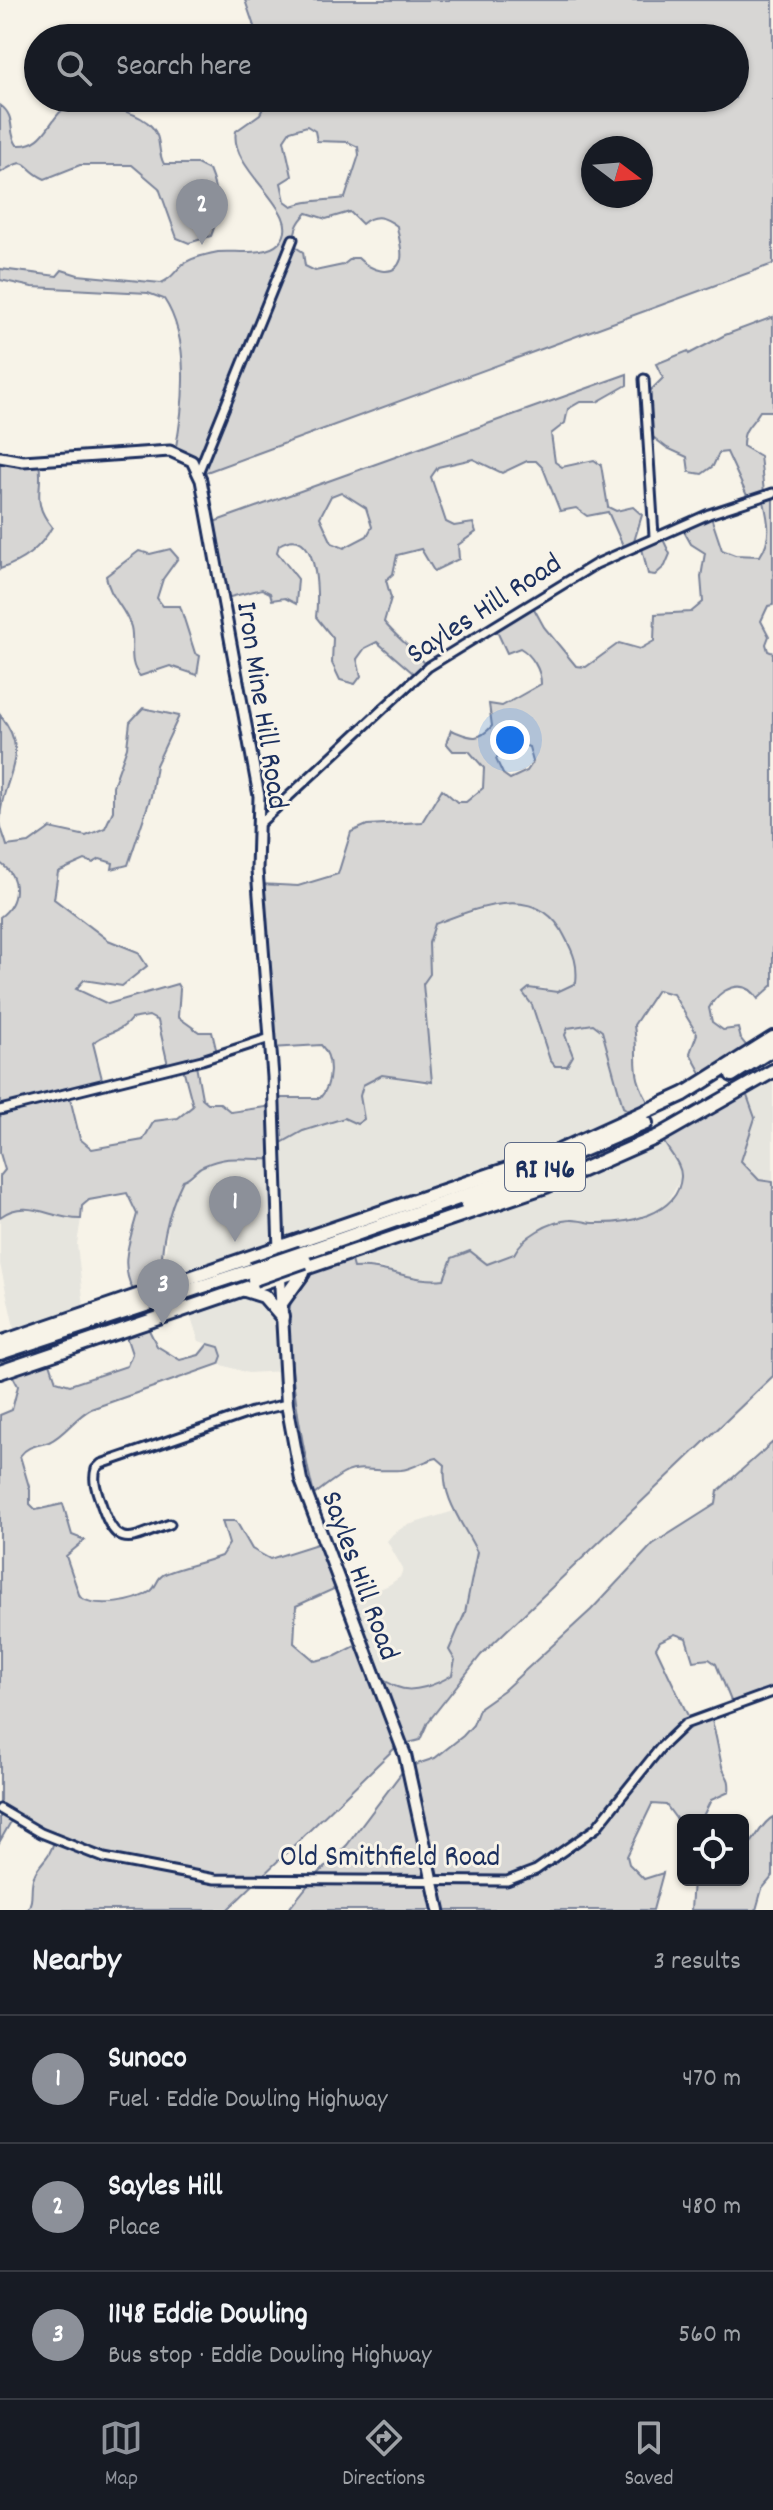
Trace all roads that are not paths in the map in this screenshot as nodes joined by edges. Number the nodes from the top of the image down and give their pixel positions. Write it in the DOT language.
graph roads {
  1 [pos="293,239"];
  2 [pos="644,379"];
  3 [pos="0,457"];
  4 [pos="198,473"];
  5 [pos="773,493"];
  6 [pos="654,536"];
  7 [pos="259,824"];
  8 [pos="270,1038"];
  9 [pos="773,1038"];
  10 [pos="773,1049"];
  11 [pos="773,1061"];
  12 [pos="773,1071"];
  13 [pos="0,1110"];
  14 [pos="279,1250"];
  15 [pos="304,1261"];
  16 [pos="253,1274"];
  17 [pos="280,1278"];
  18 [pos="245,1290"];
  19 [pos="282,1302"];
  20 [pos="282,1317"];
  21 [pos="0,1343"];
  22 [pos="0,1353"];
  23 [pos="0,1364"];
  24 [pos="0,1372"];
  25 [pos="287,1404"];
  26 [pos="170,1524"];
  27 [pos="773,1692"];
  28 [pos="0,1809"];
  29 [pos="434,1882"];
  30 [pos="439,1910"];
  1 -- 4 [label="street"];
  2 -- 6 [label="street"];
  3 -- 4 [label="street"];
  4 -- 7 [label="street, Iron Mine Hill Road"];
  5 -- 6 [label="street, Sayles Hill Road"];
  6 -- 7 [label="street, Sayles Hill Road"];
  7 -- 8 [label="street, Iron Mine Hill Road"];
  8 -- 13 [label="street"];
  8 -- 14 [label="street, Iron Mine Hill Road"];
  9 -- 14 [label="highway"];
  10 -- 15 [label="highway, RI 146"];
  11 -- 15 [label="highway, RI 146"];
  12 -- 15 [label="highway"];
  14 -- 17 [label="street, Sayles Hill Road"];
  14 -- 21 [label="highway"];
  15 -- 16 [label="highway, RI 146, bridge"];
  15 -- 17 [label="highway"];
  15 -- 19 [label="highway"];
  16 -- 22 [label="highway, RI 146"];
  16 -- 23 [label="highway, RI 146"];
  17 -- 18 [label="highway"];
  17 -- 19 [label="main road, Sayles Hill Road"];
  18 -- 20 [label="highway"];
  18 -- 24 [label="highway"];
  19 -- 20 [label="main road, Sayles Hill Road"];
  20 -- 25 [label="main road, Sayles Hill Road"];
  25 -- 26 [label="street"];
  25 -- 29 [label="main road, Sayles Hill Road"];
  27 -- 29 [label="street, Old Smithfield Road"];
  28 -- 29 [label="street, Old Smithfield Road"];
  29 -- 30 [label="main road, Sayles Hill Road"];
}
